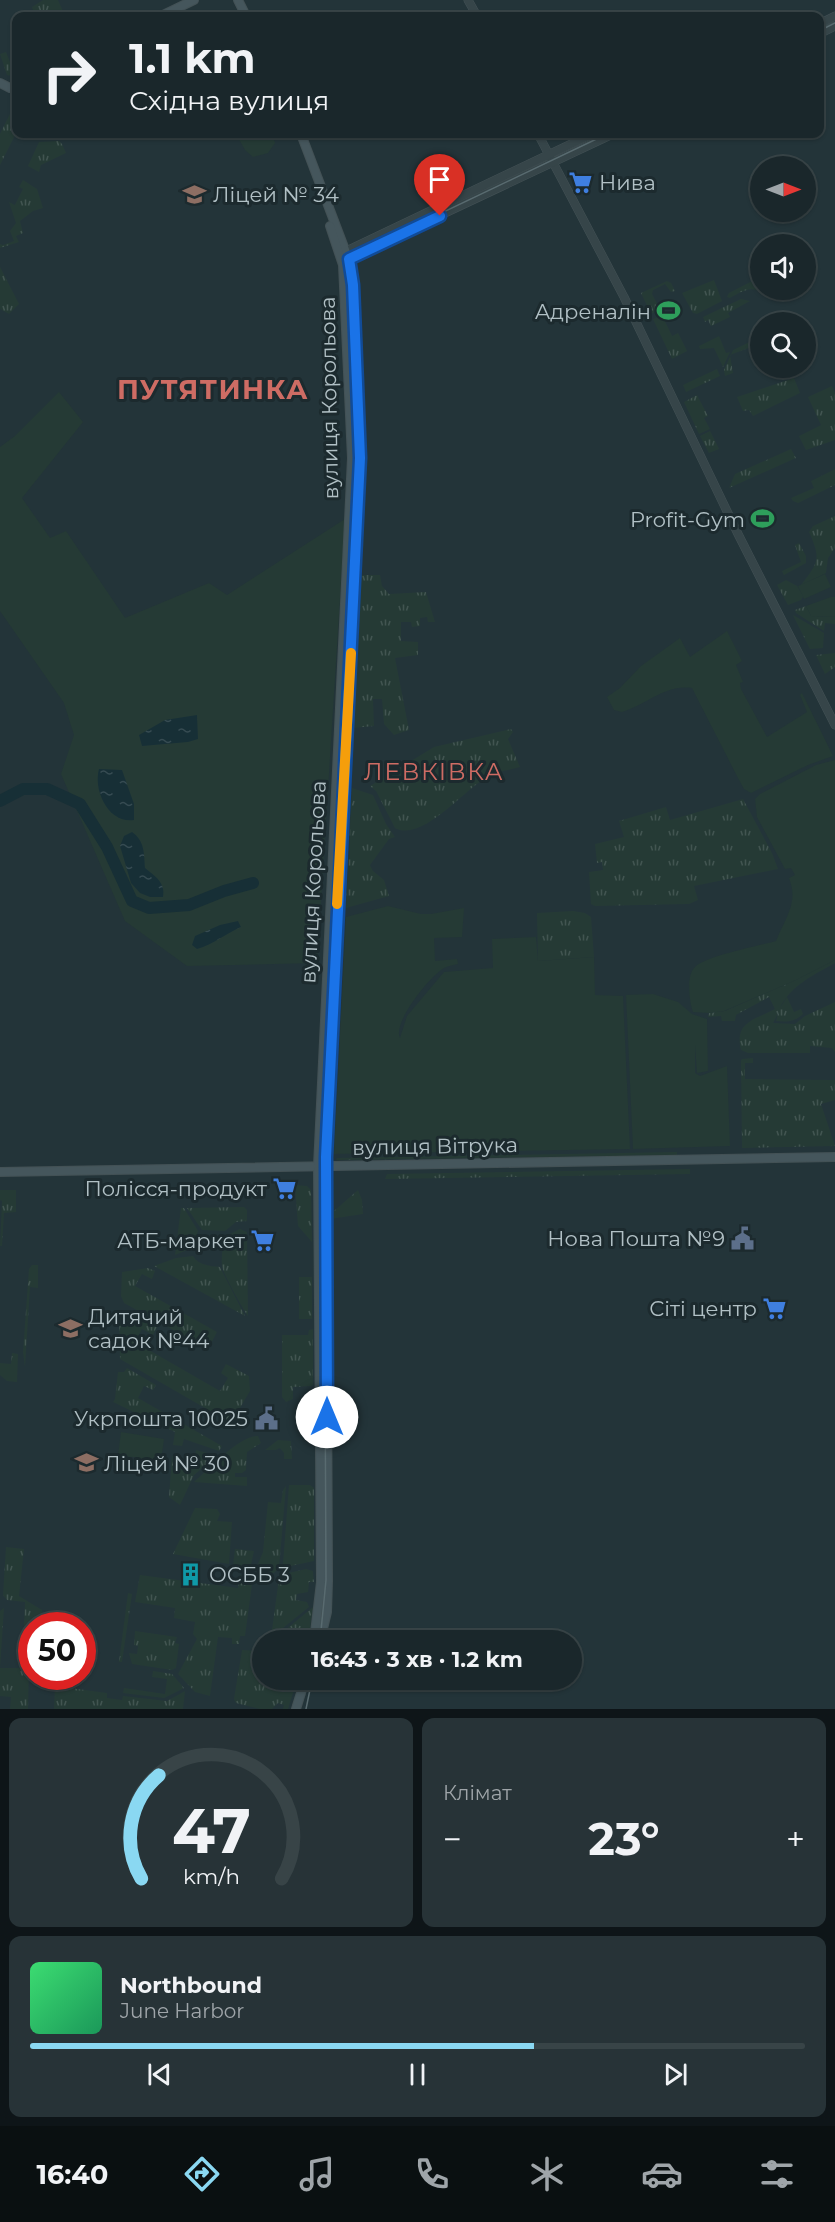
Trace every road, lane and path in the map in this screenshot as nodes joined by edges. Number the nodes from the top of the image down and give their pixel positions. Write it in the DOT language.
graph roads {
  1 [pos="194,0"];
  2 [pos="169,12"];
  3 [pos="297,138"];
  4 [pos="302,138"];
  5 [pos="540,138"];
  6 [pos="585,138"];
  7 [pos="603,138"];
  8 [pos="551,158"];
  9 [pos="344,256"];
  10 [pos="835,725"];
  11 [pos="835,1157"];
  12 [pos="835,1162"];
  13 [pos="322,1168"];
  14 [pos="0,1175"];
  15 [pos="315,1630"];
  16 [pos="323,1630"];
  17 [pos="304,1690"];
  18 [pos="299,1707"];
  1 -- 2 [label="main road"];
  3 -- 9 [label="main road, вулиця Корольова"];
  4 -- 9 [label="main road, вулиця Корольова"];
  5 -- 8 [label="street"];
  6 -- 8 [label="street"];
  7 -- 8 [label="street"];
  8 -- 9 [label="street"];
  8 -- 10 [label="street"];
  9 -- 13 [label="main road, вулиця Корольова"];
  11 -- 13 [label="main road, вулиця Вітрука"];
  12 -- 13 [label="main road, вулиця Вітрука"];
  13 -- 14 [label="main road, вулиця Вітрука"];
  13 -- 15 [label="main road, вулиця Корольова"];
  13 -- 16 [label="main road, вулиця Корольова"];
  17 -- 18 [label="main road"];
}
